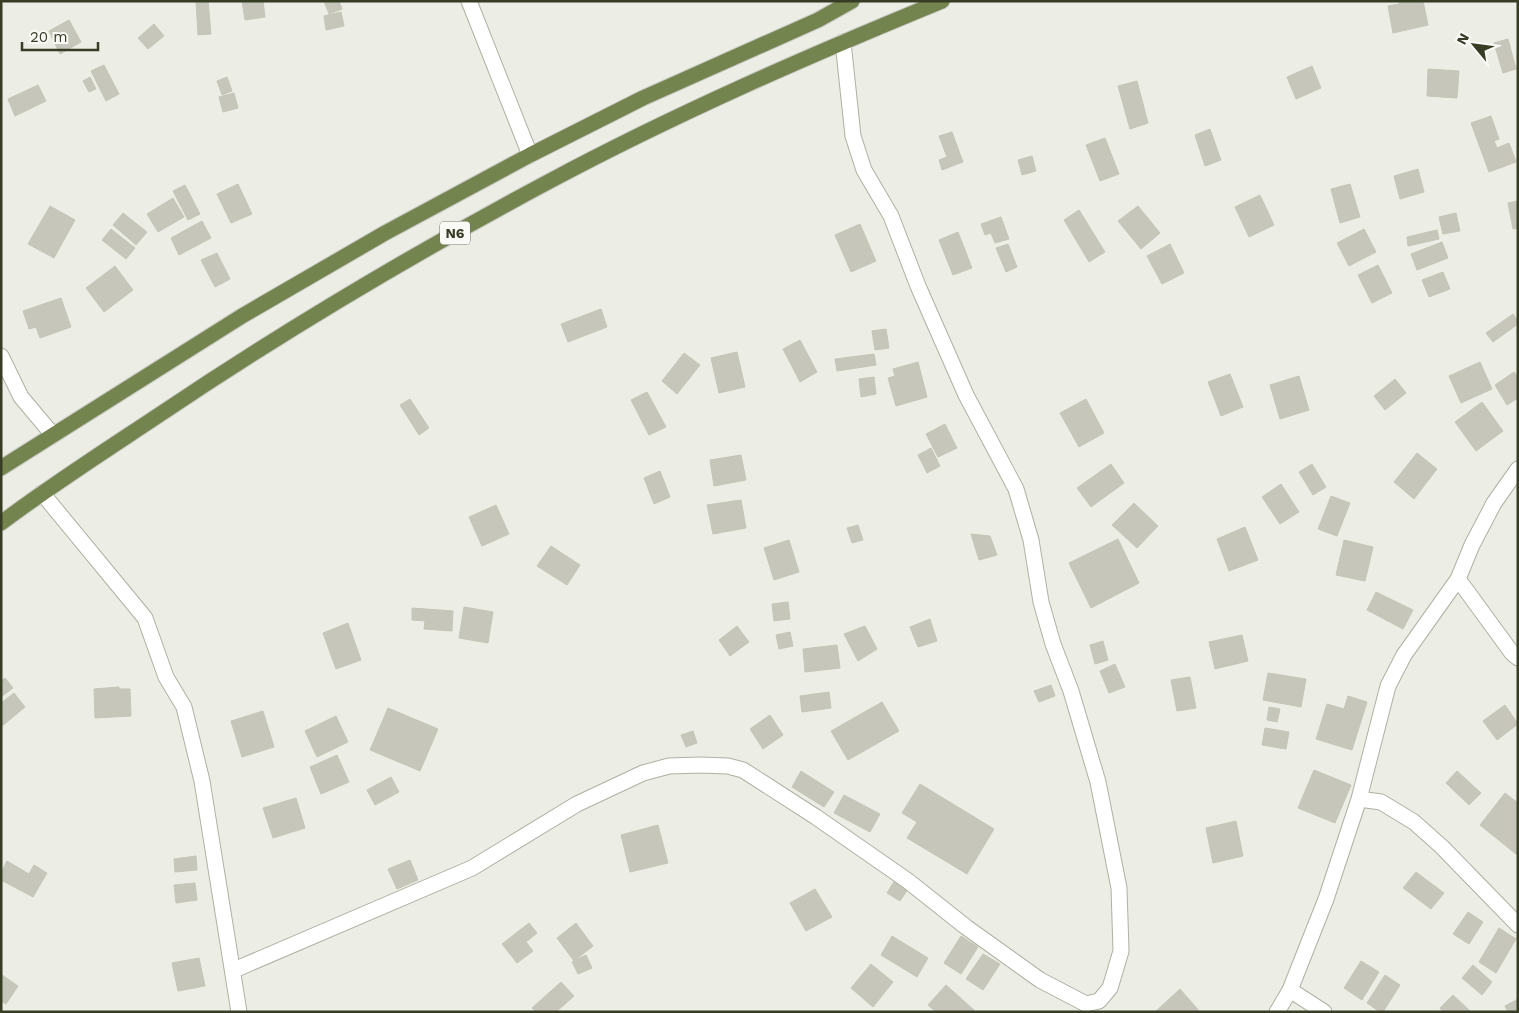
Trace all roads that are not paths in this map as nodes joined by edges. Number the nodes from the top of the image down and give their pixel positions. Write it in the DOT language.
graph roads {
  1 [pos="469,1"];
  2 [pos="852,1"];
  3 [pos="942,1"];
  4 [pos="843,42"];
  5 [pos="530,155"];
  6 [pos="1,356"];
  7 [pos="53,435"];
  8 [pos="1,468"];
  9 [pos="1518,469"];
  10 [pos="42,493"];
  11 [pos="1,523"];
  12 [pos="1458,579"];
  13 [pos="1518,658"];
  14 [pos="1359,799"];
  15 [pos="1518,925"];
  16 [pos="234,970"];
  17 [pos="1290,990"];
  18 [pos="1103,1006"];
  19 [pos="239,1012"];
  20 [pos="1277,1012"];
  21 [pos="1324,1012"];
  1 -- 5 [label="street"];
  2 -- 5 [label="highway, N6"];
  3 -- 4 [label="highway, N6"];
  4 -- 10 [label="highway, N6"];
  4 -- 18 [label="street"];
  5 -- 7 [label="highway, N6"];
  6 -- 7 [label="street"];
  7 -- 8 [label="highway, N6"];
  9 -- 12 [label="street"];
  10 -- 11 [label="highway, N6"];
  10 -- 16 [label="street"];
  12 -- 13 [label="street"];
  12 -- 14 [label="street"];
  14 -- 15 [label="street"];
  14 -- 17 [label="street"];
  16 -- 18 [label="street"];
  16 -- 19 [label="street"];
  17 -- 20 [label="street"];
  17 -- 21 [label="street"];
}
